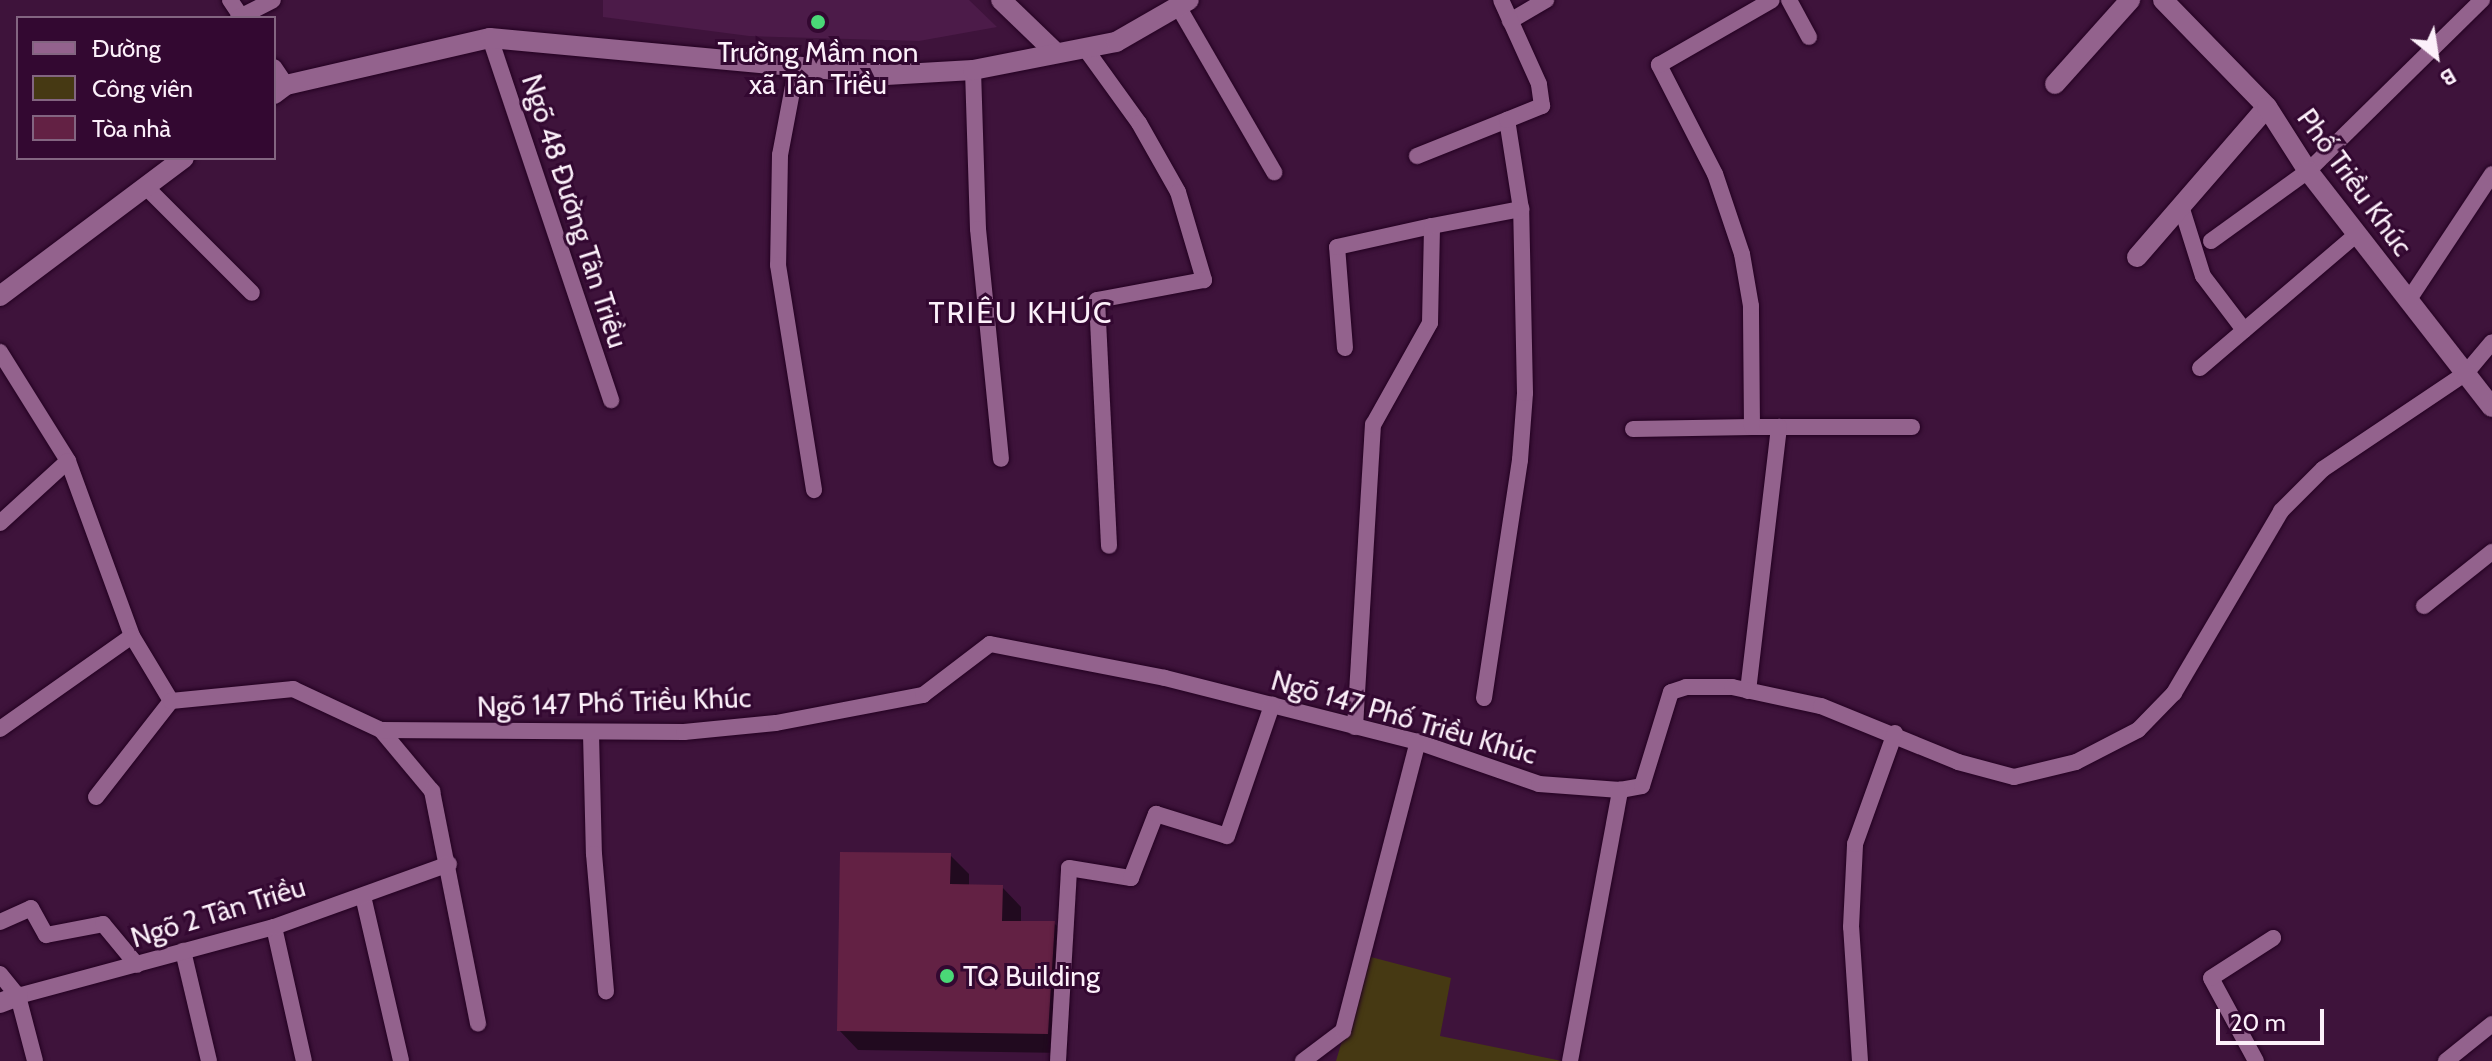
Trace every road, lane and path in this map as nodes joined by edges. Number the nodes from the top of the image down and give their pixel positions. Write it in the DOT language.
graph roads {
  1 [pos="273,0"];
  2 [pos="1001,0"];
  3 [pos="1501,0"];
  4 [pos="1546,0"];
  5 [pos="1772,0"];
  6 [pos="1789,0"];
  7 [pos="2130,0"];
  8 [pos="2163,0"];
  9 [pos="2482,0"];
  10 [pos="1184,4"];
  11 [pos="242,16"];
  12 [pos="1510,21"];
  13 [pos="1809,37"];
  14 [pos="490,38"];
  15 [pos="1054,51"];
  16 [pos="1087,51"];
  17 [pos="797,65"];
  18 [pos="973,70"];
  19 [pos="2055,84"];
  20 [pos="280,90"];
  21 [pos="2267,107"];
  22 [pos="1507,120"];
  23 [pos="1417,156"];
  24 [pos="181,160"];
  25 [pos="2308,171"];
  26 [pos="1274,172"];
  27 [pos="2492,174"];
  28 [pos="145,186"];
  29 [pos="2181,206"];
  30 [pos="1521,209"];
  31 [pos="1432,226"];
  32 [pos="2357,234"];
  33 [pos="2211,241"];
  34 [pos="2137,257"];
  35 [pos="252,293"];
  36 [pos="0,296"];
  37 [pos="2408,301"];
  38 [pos="2244,330"];
  39 [pos="2492,342"];
  40 [pos="1345,348"];
  41 [pos="0,352"];
  42 [pos="2200,368"];
  43 [pos="2466,373"];
  44 [pos="611,400"];
  45 [pos="2492,407"];
  46 [pos="1752,427"];
  47 [pos="1779,427"];
  48 [pos="1912,427"];
  49 [pos="1633,429"];
  50 [pos="1001,459"];
  51 [pos="68,461"];
  52 [pos="814,490"];
  53 [pos="0,523"];
  54 [pos="1109,546"];
  55 [pos="2492,552"];
  56 [pos="2424,606"];
  57 [pos="132,636"];
  58 [pos="1748,691"];
  59 [pos="1484,698"];
  60 [pos="171,701"];
  61 [pos="1272,705"];
  62 [pos="1355,727"];
  63 [pos="0,729"];
  64 [pos="381,730"];
  65 [pos="1895,733"];
  66 [pos="591,734"];
  67 [pos="1418,742"];
  68 [pos="1620,790"];
  69 [pos="96,797"];
  70 [pos="449,864"];
  71 [pos="363,896"];
  72 [pos="0,922"];
  73 [pos="274,927"];
  74 [pos="2273,938"];
  75 [pos="183,951"];
  76 [pos="137,965"];
  77 [pos="0,974"];
  78 [pos="606,991"];
  79 [pos="9,1000"];
  80 [pos="478,1023"];
  81 [pos="2492,1024"];
  82 [pos="35,1061"];
  83 [pos="209,1061"];
  84 [pos="304,1061"];
  85 [pos="401,1061"];
  86 [pos="1058,1061"];
  87 [pos="1303,1061"];
  88 [pos="1570,1061"];
  89 [pos="1860,1061"];
  90 [pos="2256,1061"];
  91 [pos="2446,1061"];
  1 -- 11 [label="lane"];
  2 -- 15 [label="street"];
  3 -- 12 [label="lane"];
  4 -- 12 [label="lane"];
  5 -- 46 [label="lane"];
  6 -- 13 [label="lane"];
  7 -- 19 [label="street"];
  8 -- 21 [label="street, Phố Triều Khúc"];
  9 -- 25 [label="lane"];
  10 -- 16 [label="street"];
  10 -- 26 [label="lane"];
  12 -- 22 [label="lane"];
  14 -- 17 [label="street"];
  14 -- 20 [label="street"];
  14 -- 44 [label="lane, Ngõ 48 Đường Tân Triều"];
  15 -- 16 [label="street"];
  15 -- 18 [label="street"];
  16 -- 54 [label="lane"];
  17 -- 18 [label="street"];
  17 -- 52 [label="lane"];
  18 -- 50 [label="lane"];
  21 -- 25 [label="street, Phố Triều Khúc"];
  21 -- 29 [label="street"];
  22 -- 23 [label="lane"];
  22 -- 30 [label="lane"];
  24 -- 28 [label="street"];
  25 -- 32 [label="street, Phố Triều Khúc"];
  25 -- 33 [label="lane"];
  27 -- 37 [label="lane"];
  28 -- 35 [label="lane"];
  28 -- 36 [label="street"];
  29 -- 34 [label="street"];
  29 -- 38 [label="lane"];
  30 -- 31 [label="lane"];
  30 -- 59 [label="lane"];
  31 -- 40 [label="lane"];
  31 -- 62 [label="lane"];
  32 -- 37 [label="street, Phố Triều Khúc"];
  32 -- 38 [label="lane"];
  37 -- 43 [label="street, Phố Triều Khúc"];
  38 -- 42 [label="lane"];
  39 -- 43 [label="lane"];
  41 -- 51 [label="lane"];
  43 -- 45 [label="street, Phố Triều Khúc"];
  43 -- 65 [label="lane"];
  46 -- 47 [label="lane"];
  46 -- 49 [label="lane"];
  47 -- 48 [label="lane"];
  47 -- 58 [label="lane"];
  51 -- 53 [label="lane"];
  51 -- 57 [label="lane"];
  55 -- 56 [label="lane"];
  57 -- 60 [label="lane"];
  57 -- 63 [label="lane"];
  58 -- 65 [label="lane"];
  58 -- 68 [label="lane"];
  60 -- 64 [label="lane"];
  60 -- 69 [label="lane"];
  61 -- 62 [label="lane, Ngõ 147 Phố Triều Khúc"];
  61 -- 66 [label="lane, Ngõ 147 Phố Triều Khúc"];
  61 -- 86 [label="lane"];
  62 -- 67 [label="lane, Ngõ 147 Phố Triều Khúc"];
  64 -- 66 [label="lane, Ngõ 147 Phố Triều Khúc"];
  64 -- 70 [label="lane"];
  65 -- 89 [label="lane"];
  66 -- 78 [label="lane"];
  67 -- 68 [label="lane, Ngõ 147 Phố Triều Khúc"];
  67 -- 87 [label="lane"];
  68 -- 88 [label="lane"];
  70 -- 71 [label="lane, Ngõ 2 Tân Triều"];
  70 -- 80 [label="lane"];
  71 -- 73 [label="lane, Ngõ 2 Tân Triều"];
  71 -- 85 [label="lane"];
  72 -- 76 [label="lane"];
  73 -- 75 [label="lane, Ngõ 2 Tân Triều"];
  73 -- 84 [label="lane"];
  74 -- 90 [label="lane"];
  75 -- 76 [label="lane, Ngõ 2 Tân Triều"];
  75 -- 83 [label="lane"];
  76 -- 79 [label="lane, Ngõ 2 Tân Triều"];
  77 -- 79 [label="lane"];
  79 -- 82 [label="lane"];
  81 -- 91 [label="lane"];
}
